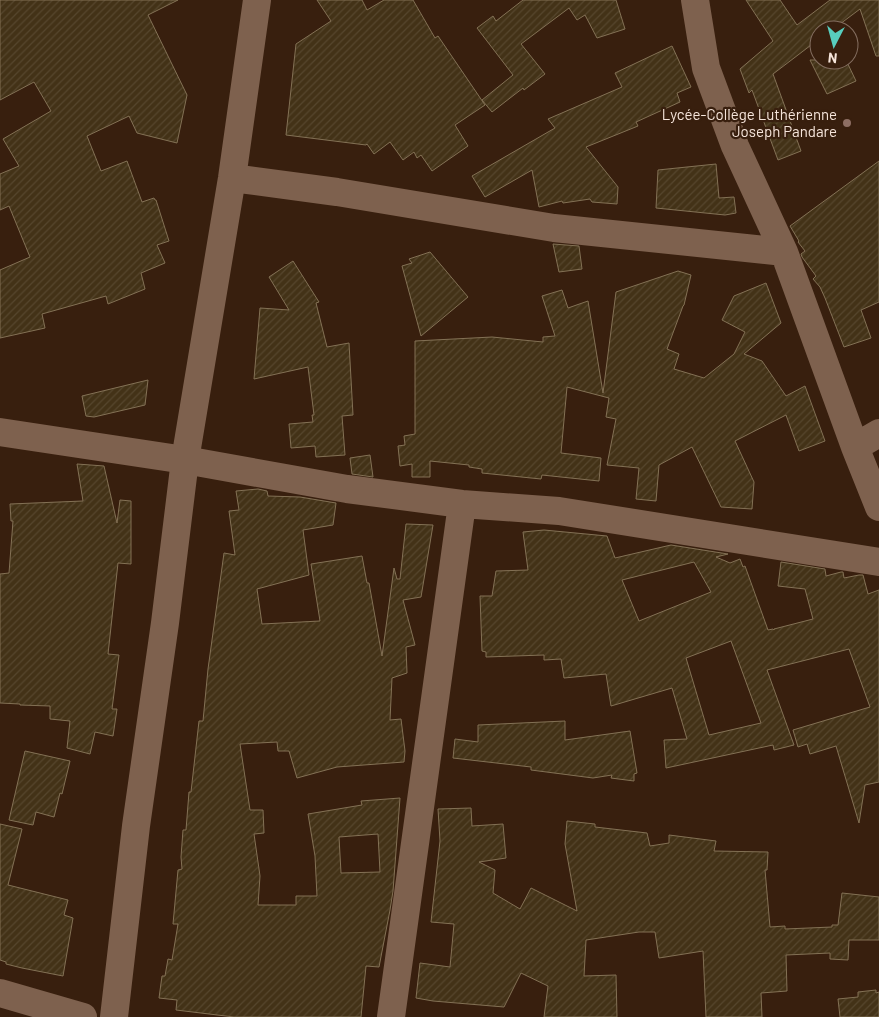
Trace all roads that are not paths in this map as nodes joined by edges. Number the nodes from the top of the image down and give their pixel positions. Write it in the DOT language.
graph roads {
  1 [pos="257,0"];
  2 [pos="695,0"];
  3 [pos="232,178"];
  4 [pos="784,252"];
  5 [pos="0,432"];
  6 [pos="879,433"];
  7 [pos="856,448"];
  8 [pos="185,460"];
  9 [pos="462,504"];
  10 [pos="879,507"];
  11 [pos="879,562"];
  12 [pos="0,993"];
  13 [pos="83,1017"];
  14 [pos="114,1017"];
  15 [pos="392,1017"];
  1 -- 3 [label="street"];
  2 -- 4 [label="street"];
  3 -- 4 [label="street"];
  3 -- 8 [label="street"];
  4 -- 7 [label="street"];
  5 -- 8 [label="street"];
  6 -- 7 [label="street"];
  7 -- 10 [label="street"];
  8 -- 9 [label="street"];
  8 -- 14 [label="street"];
  9 -- 11 [label="street"];
  9 -- 15 [label="street"];
  12 -- 13 [label="street"];
}
